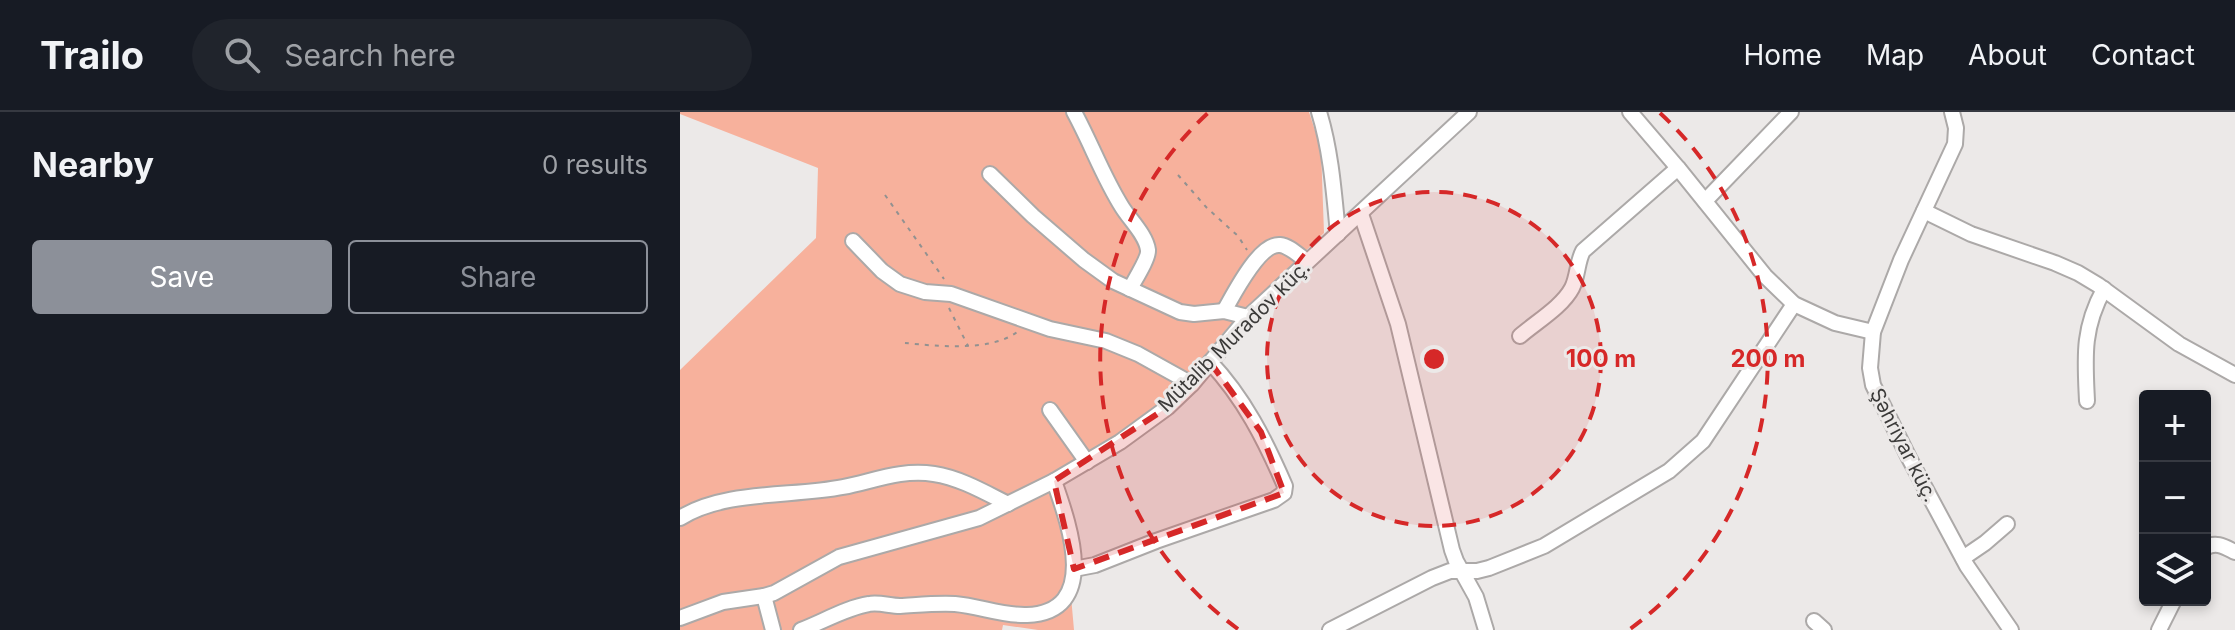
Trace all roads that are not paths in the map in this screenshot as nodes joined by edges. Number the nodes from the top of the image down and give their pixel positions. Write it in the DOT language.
graph roads {
  1 [pos="1074,112"];
  2 [pos="1319,112"];
  3 [pos="1469,112"];
  4 [pos="1630,112"];
  5 [pos="1791,112"];
  6 [pos="1952,112"];
  7 [pos="1678,168"];
  8 [pos="990,174"];
  9 [pos="1705,201"];
  10 [pos="1924,211"];
  11 [pos="1361,214"];
  12 [pos="1338,234"];
  13 [pos="853,241"];
  14 [pos="1307,261"];
  15 [pos="1130,289"];
  16 [pos="2104,289"];
  17 [pos="1794,304"];
  18 [pos="1224,311"];
  19 [pos="1248,317"];
  20 [pos="1873,332"];
  21 [pos="1520,336"];
  22 [pos="1210,362"];
  23 [pos="2235,375"];
  24 [pos="1192,384"];
  25 [pos="2087,401"];
  26 [pos="1050,410"];
  27 [pos="1087,462"];
  28 [pos="1054,481"];
  29 [pos="1008,504"];
  30 [pos="680,518"];
  31 [pos="2007,524"];
  32 [pos="2211,545"];
  33 [pos="2235,552"];
  34 [pos="1963,558"];
  35 [pos="1074,569"];
  36 [pos="1461,570"];
  37 [pos="764,596"];
  38 [pos="2171,606"];
  39 [pos="680,618"];
  40 [pos="773,630"];
  41 [pos="801,630"];
  42 [pos="1330,630"];
  43 [pos="1486,630"];
  44 [pos="2011,630"];
  45 [pos="2159,630"];
  1 -- 15 [label="street"];
  2 -- 12 [label="street"];
  3 -- 11 [label="street, Mütalib Muradov küç."];
  4 -- 7 [label="street"];
  5 -- 9 [label="street"];
  6 -- 10 [label="street, Şəhriyar küç."];
  7 -- 9 [label="street"];
  7 -- 21 [label="street"];
  8 -- 15 [label="street"];
  9 -- 17 [label="street"];
  10 -- 16 [label="street"];
  10 -- 20 [label="street, Şəhriyar küç."];
  11 -- 12 [label="street, Mütalib Muradov küç."];
  11 -- 36 [label="street"];
  12 -- 14 [label="street, Mütalib Muradov küç."];
  13 -- 24 [label="street"];
  14 -- 18 [label="street"];
  14 -- 19 [label="street, Mütalib Muradov küç."];
  15 -- 18 [label="street"];
  16 -- 23 [label="street"];
  16 -- 25 [label="street"];
  17 -- 20 [label="street"];
  17 -- 36 [label="street"];
  18 -- 19 [label="street"];
  19 -- 22 [label="street, Mütalib Muradov küç."];
  20 -- 34 [label="street, Şəhriyar küç."];
  22 -- 24 [label="street, Mütalib Muradov küç."];
  22 -- 35 [label="street"];
  24 -- 27 [label="street, Mütalib Muradov küç."];
  26 -- 27 [label="street"];
  27 -- 28 [label="street, Mütalib Muradov küç."];
  28 -- 29 [label="street, Mütalib Muradov küç."];
  28 -- 35 [label="street"];
  29 -- 30 [label="street"];
  29 -- 37 [label="street, Mütalib Muradov küç."];
  31 -- 34 [label="street"];
  32 -- 33 [label="street"];
  34 -- 44 [label="street, Şəhriyar küç."];
  35 -- 41 [label="street"];
  36 -- 42 [label="street"];
  36 -- 43 [label="street"];
  37 -- 39 [label="street, Mütalib Muradov küç."];
  37 -- 40 [label="street"];
  38 -- 45 [label="street"];
}
